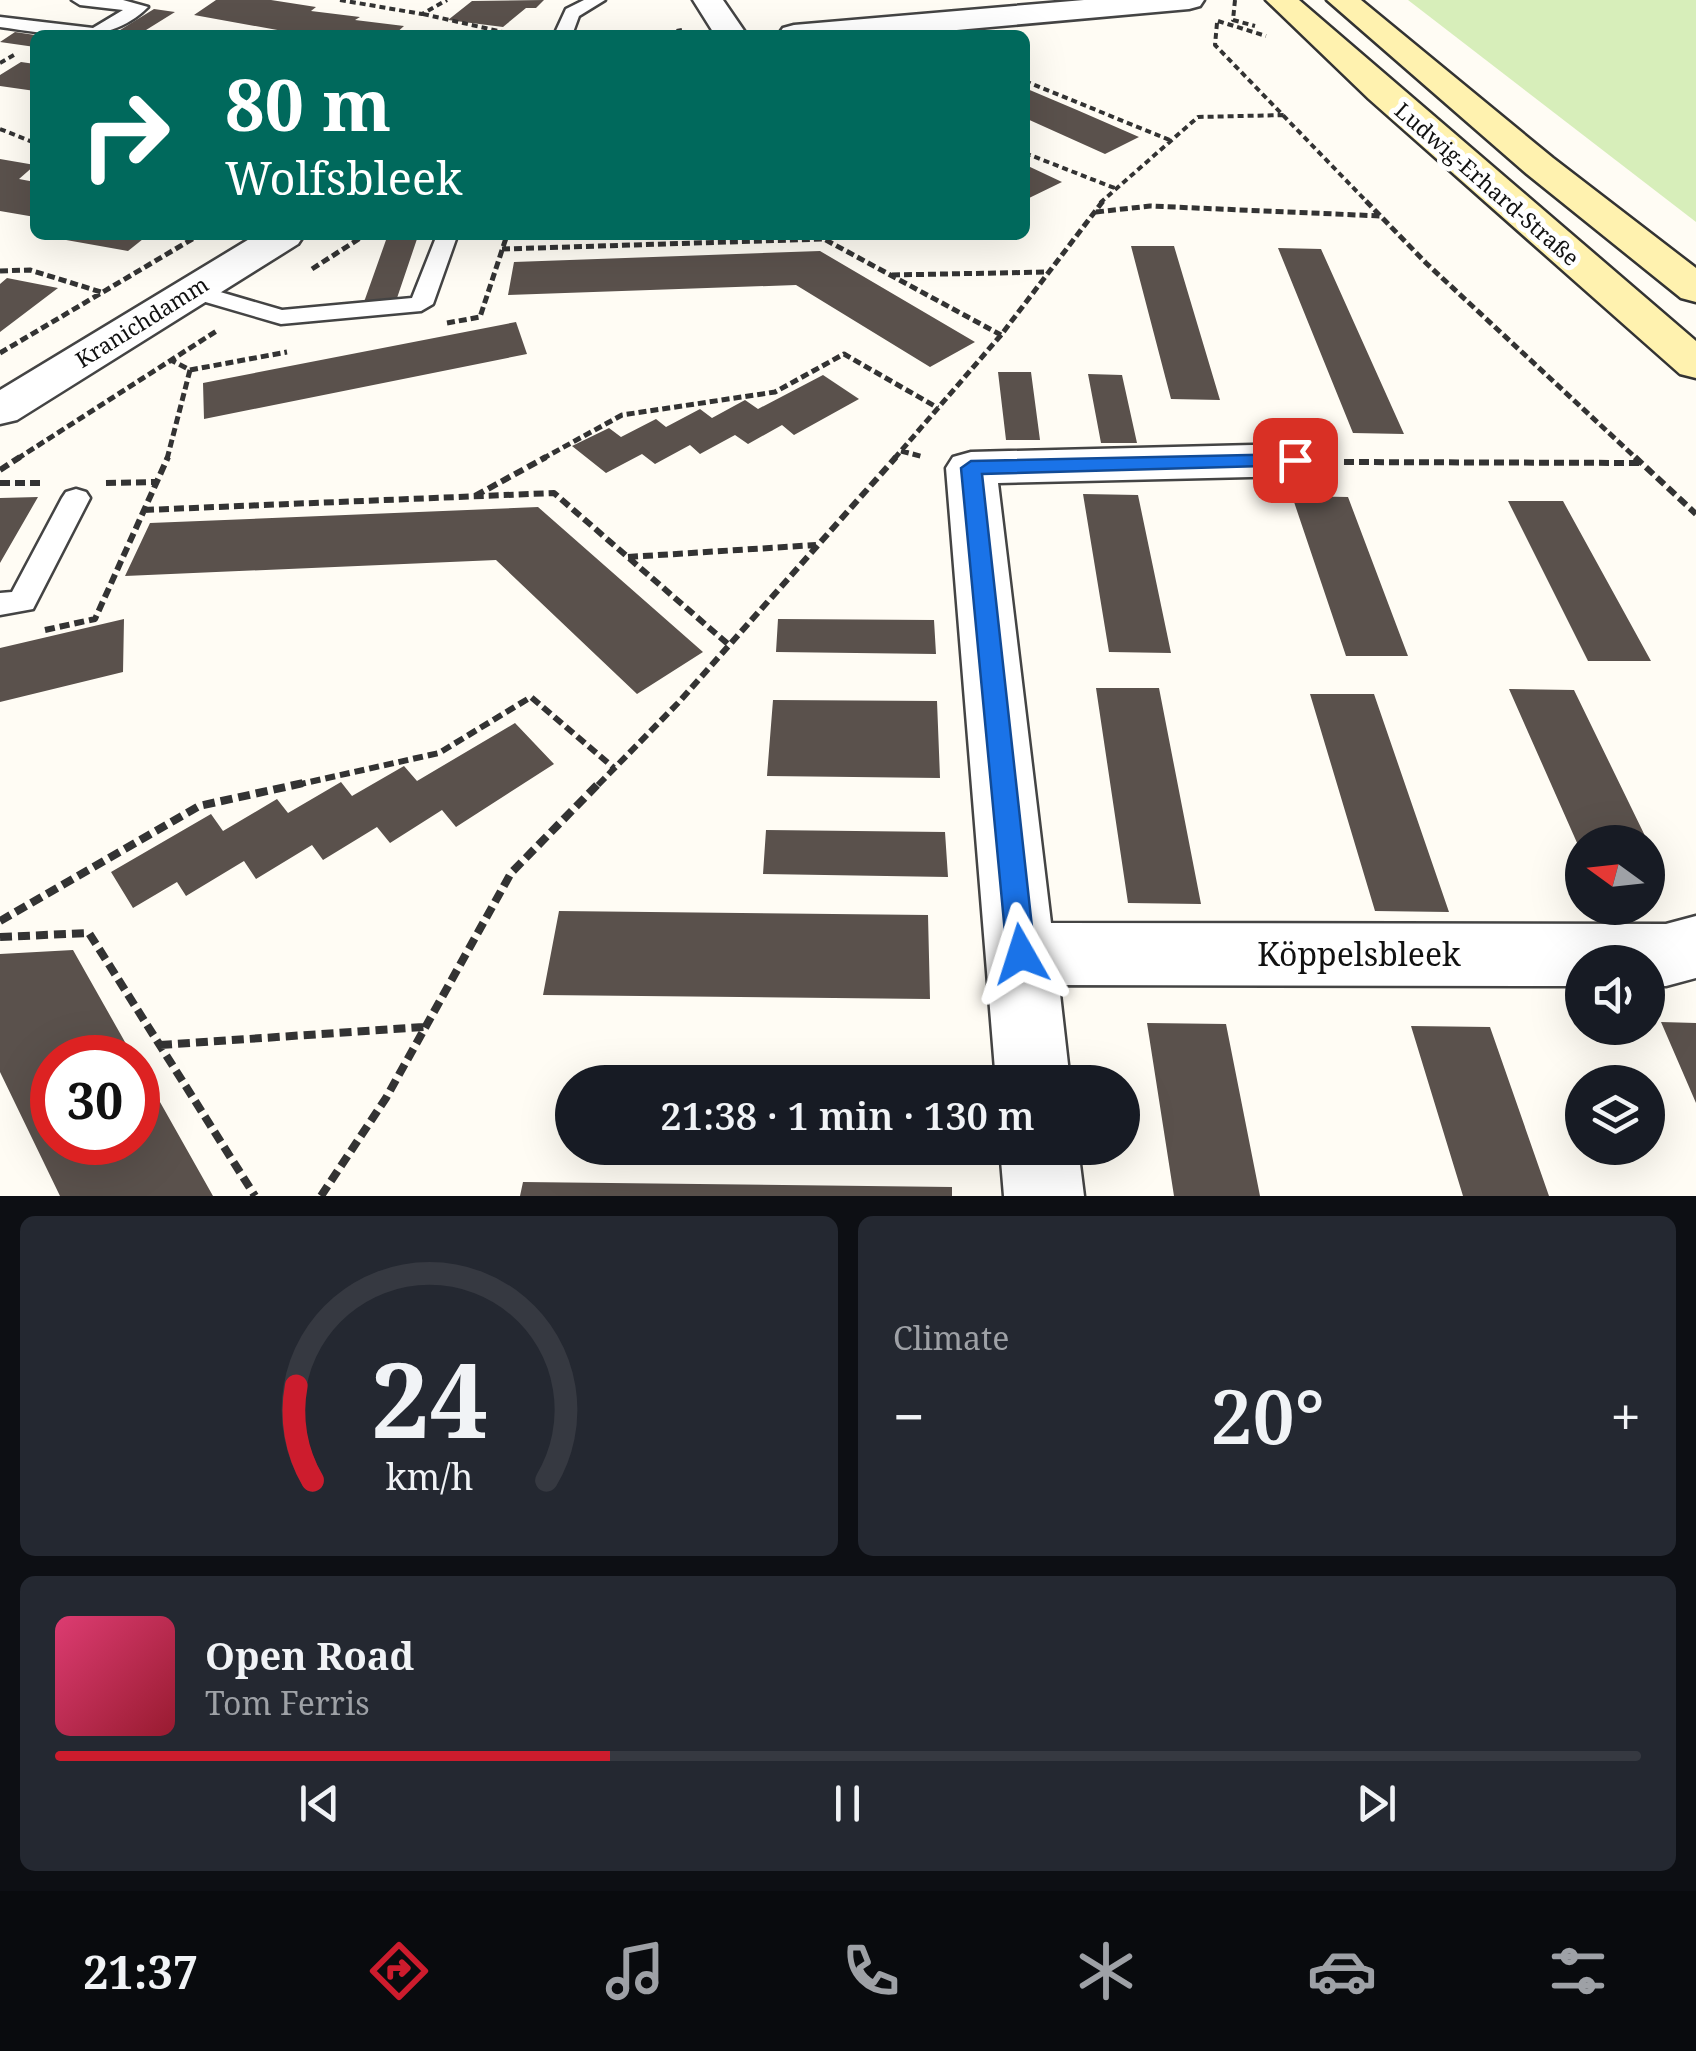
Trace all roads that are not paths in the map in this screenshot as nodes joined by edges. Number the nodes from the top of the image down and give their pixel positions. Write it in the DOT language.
graph roads {
  1 [pos="80,0"];
  2 [pos="597,0"];
  3 [pos="708,0"];
  4 [pos="1189,0"];
  5 [pos="1342,0"];
  6 [pos="1153,1"];
  7 [pos="1056,6"];
  8 [pos="1280,18"];
  9 [pos="0,22"];
  10 [pos="64,30"];
  11 [pos="103,30"];
  12 [pos="565,30"];
  13 [pos="728,30"];
  14 [pos="839,30"];
  15 [pos="276,240"];
  16 [pos="445,240"];
  17 [pos="1696,289"];
  18 [pos="192,292"];
  19 [pos="1696,364"];
  20 [pos="0,410"];
  21 [pos="1295,460"];
  22 [pos="76,498"];
  23 [pos="0,604"];
  24 [pos="1696,947"];
  25 [pos="1021,954"];
  26 [pos="1031,1065"];
  27 [pos="1041,1165"];
  28 [pos="1044,1196"];
  1 -- 11 [label="lane"];
  2 -- 12 [label="lane"];
  3 -- 13 [label="street"];
  4 -- 6 [label="street"];
  5 -- 17 [label="main road, Ludwig-Erhard-Straße"];
  6 -- 7 [label="street"];
  7 -- 14 [label="street"];
  8 -- 19 [label="main road, Ludwig-Erhard-Straße"];
  9 -- 10 [label="lane"];
  15 -- 18 [label="street, Kranichdamm"];
  16 -- 18 [label="lane"];
  18 -- 20 [label="street, Kranichdamm"];
  21 -- 25 [label="street"];
  22 -- 23 [label="lane"];
  24 -- 25 [label="street, Köppelsbleek"];
  25 -- 26 [label="street"];
  27 -- 28 [label="street"];
}
